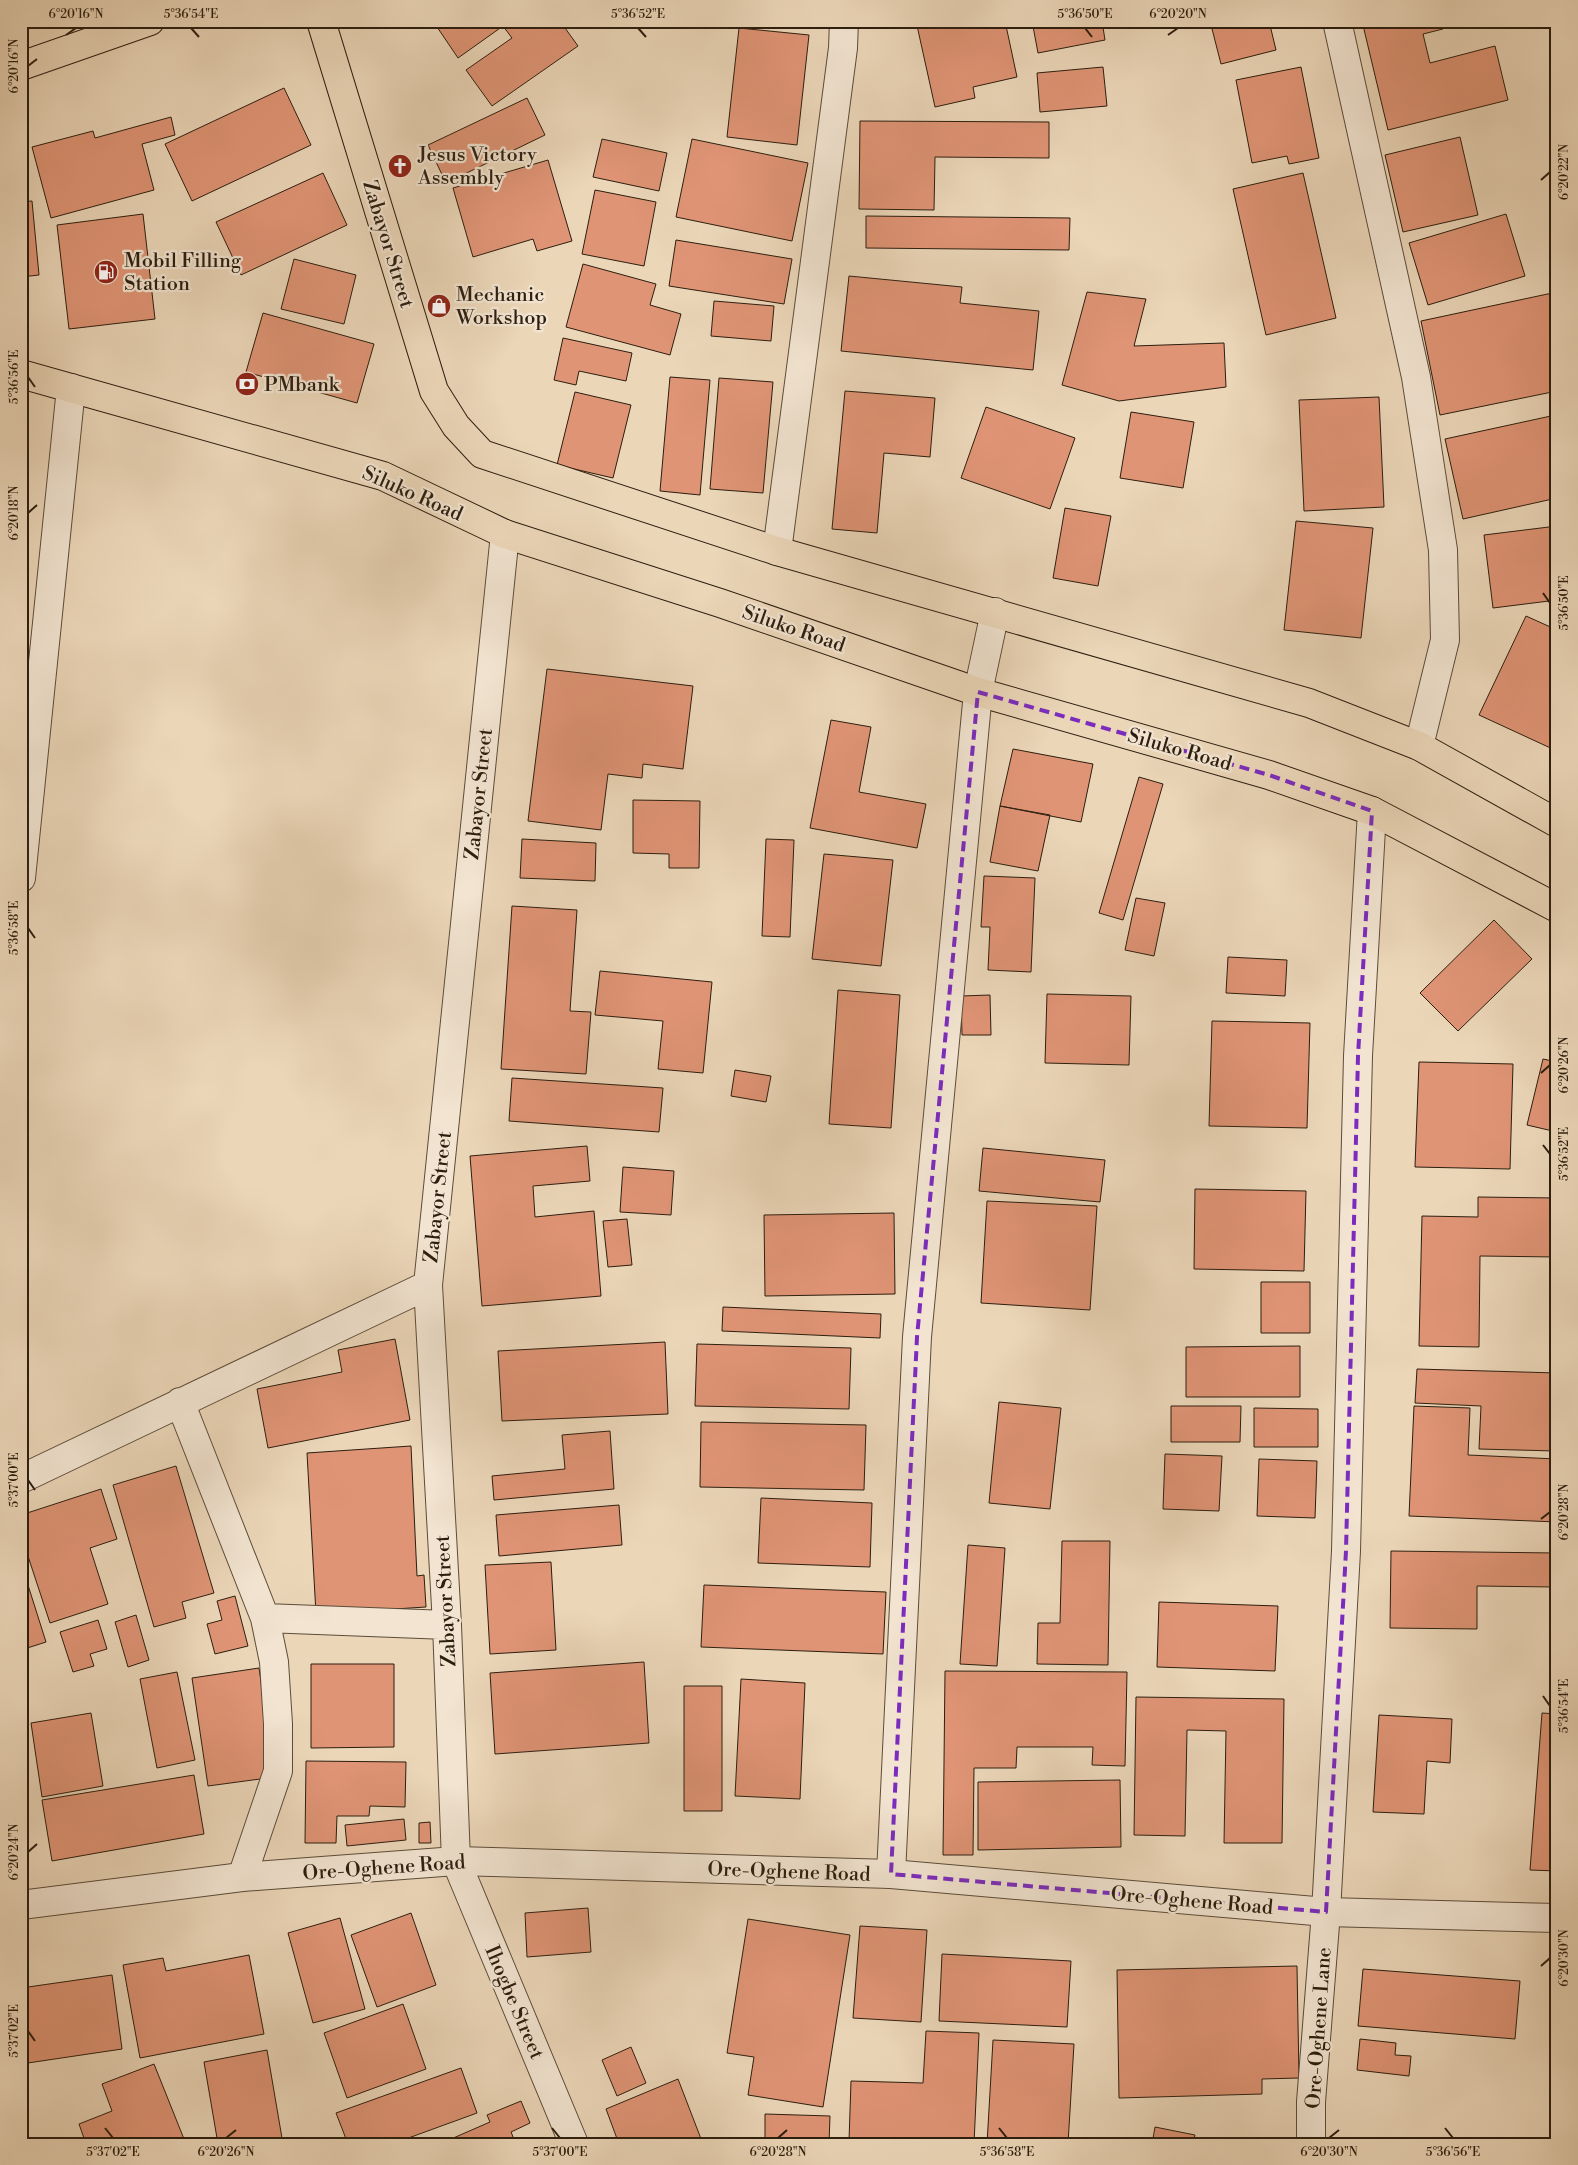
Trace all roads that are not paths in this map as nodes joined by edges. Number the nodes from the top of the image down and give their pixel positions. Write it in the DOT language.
graph roads {
  1 [pos="150,21"];
  2 [pos="321,21"];
  3 [pos="844,21"];
  4 [pos="1337,21"];
  5 [pos="21,66"];
  6 [pos="21,374"];
  7 [pos="70,388"];
  8 [pos="504,534"];
  9 [pos="777,551"];
  10 [pos="995,612"];
  11 [pos="978,692"];
  12 [pos="1419,746"];
  13 [pos="1372,811"];
  14 [pos="1557,823"];
  15 [pos="21,878"];
  16 [pos="1557,908"];
  17 [pos="428,1285"];
  18 [pos="180,1402"];
  19 [pos="21,1479"];
  20 [pos="265,1618"];
  21 [pos="447,1625"];
  22 [pos="456,1861"];
  23 [pos="891,1874"];
  24 [pos="242,1878"];
  25 [pos="21,1905"];
  26 [pos="1326,1912"];
  27 [pos="1557,1918"];
  28 [pos="574,2144"];
  29 [pos="1311,2144"];
  1 -- 5 [label="main road"];
  2 -- 9 [label="main road, Zabayor Street"];
  3 -- 9 [label="street"];
  4 -- 12 [label="street"];
  6 -- 7 [label="main road, Siluko Road"];
  7 -- 8 [label="main road, Siluko Road"];
  7 -- 15 [label="street"];
  8 -- 11 [label="main road, Siluko Road"];
  8 -- 17 [label="street, Zabayor Street"];
  9 -- 10 [label="main road"];
  10 -- 11 [label="street"];
  10 -- 12 [label="main road"];
  11 -- 13 [label="main road, Siluko Road"];
  11 -- 23 [label="street"];
  12 -- 14 [label="main road"];
  13 -- 16 [label="main road, Siluko Road"];
  13 -- 26 [label="street, Ore-Oghene Lane"];
  17 -- 18 [label="street"];
  17 -- 21 [label="street, Zabayor Street"];
  18 -- 19 [label="street"];
  18 -- 20 [label="street"];
  20 -- 21 [label="street"];
  20 -- 24 [label="street"];
  21 -- 22 [label="street, Zabayor Street"];
  22 -- 23 [label="street, Ore-Oghene Road"];
  22 -- 24 [label="street, Ore-Oghene Road"];
  22 -- 28 [label="street, Ihogbe Street"];
  23 -- 26 [label="street, Ore-Oghene Road"];
  24 -- 25 [label="street, Ore-Oghene Road"];
  26 -- 27 [label="street, Ore-Oghene Road"];
  26 -- 29 [label="street, Ore-Oghene Lane"];
}
